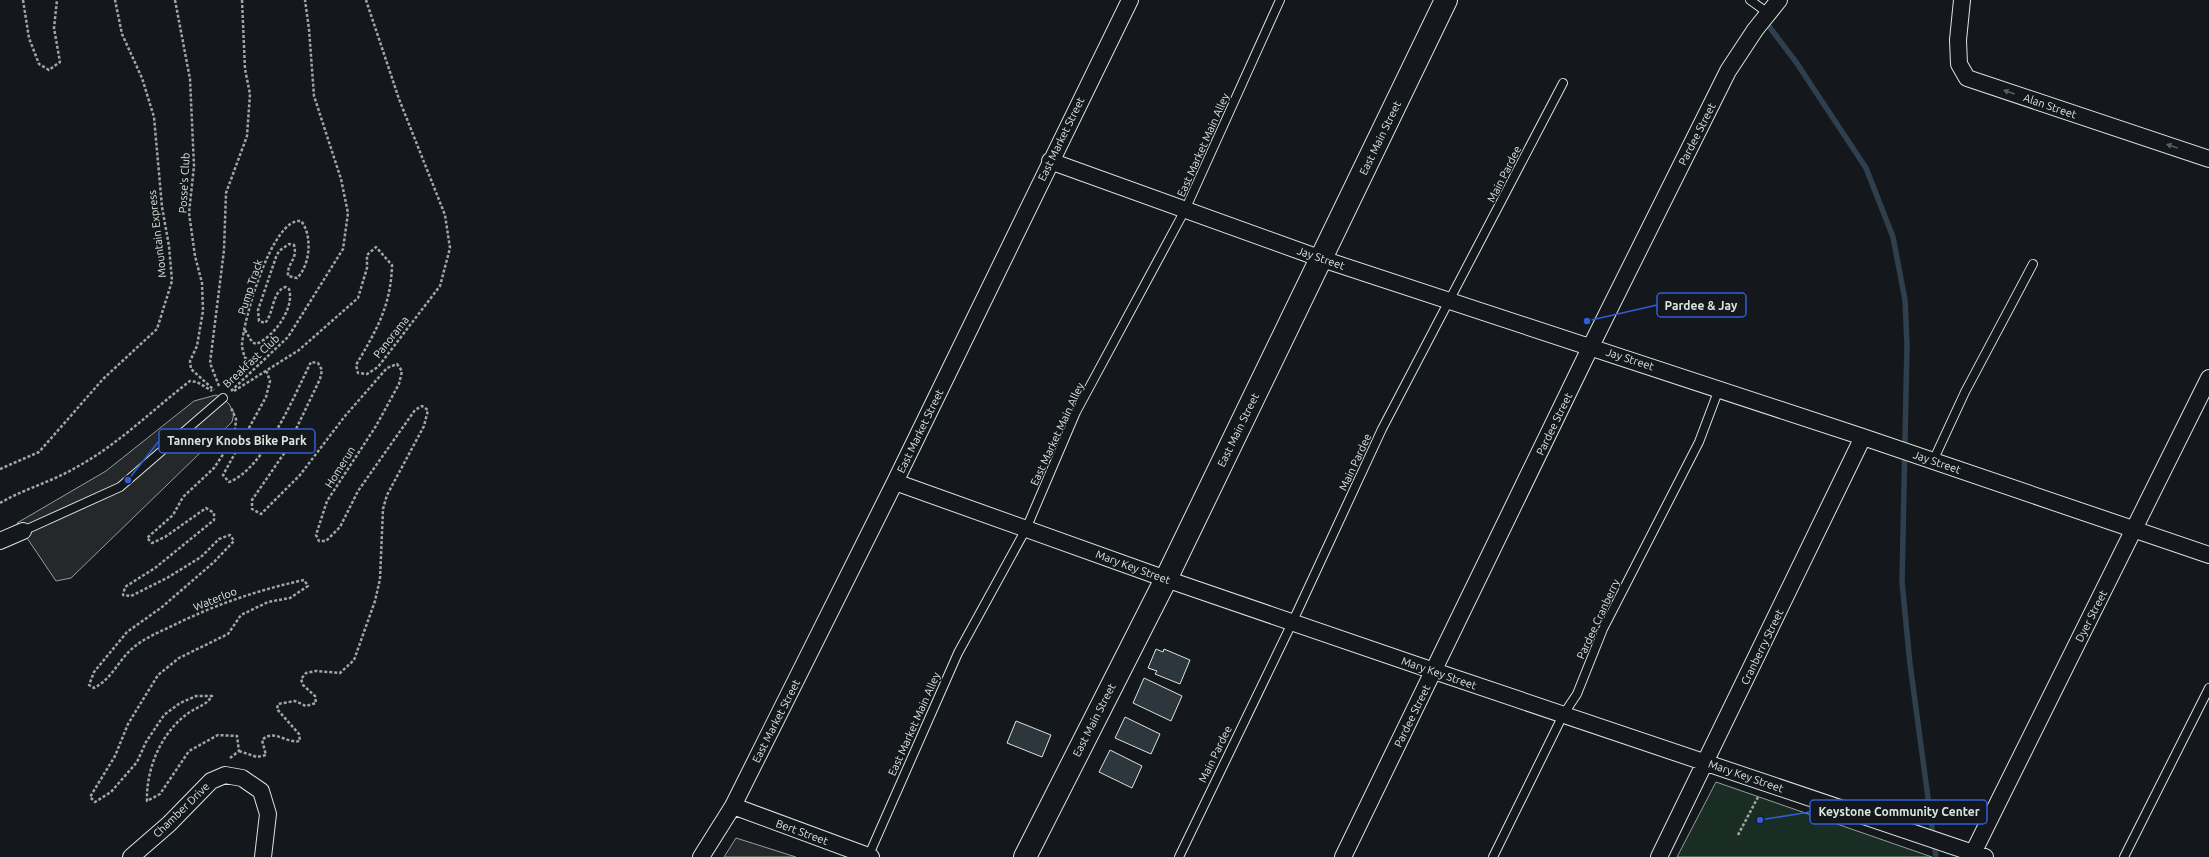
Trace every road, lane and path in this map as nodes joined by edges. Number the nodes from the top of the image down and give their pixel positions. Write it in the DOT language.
graph roads {
  1 [pos="23,0"];
  2 [pos="57,0"];
  3 [pos="115,0"];
  4 [pos="175,0"];
  5 [pos="242,0"];
  6 [pos="305,0"];
  7 [pos="366,0"];
  8 [pos="1130,0"];
  9 [pos="1280,0"];
  10 [pos="1446,0"];
  11 [pos="1750,0"];
  12 [pos="1779,0"];
  13 [pos="1962,0"];
  14 [pos="1768,13"];
  15 [pos="1563,83"];
  16 [pos="2209,159"];
  17 [pos="1050,161"];
  18 [pos="1185,210"];
  19 [pos="1322,259"];
  20 [pos="2033,264"];
  21 [pos="1451,301"];
  22 [pos="245,330"];
  23 [pos="1591,346"];
  24 [pos="259,366"];
  25 [pos="266,370"];
  26 [pos="2209,378"];
  27 [pos="1719,389"];
  28 [pos="223,398"];
  29 [pos="1863,437"];
  30 [pos="1933,461"];
  31 [pos="0,469"];
  32 [pos="895,482"];
  33 [pos="0,503"];
  34 [pos="1026,529"];
  35 [pos="2134,530"];
  36 [pos="23,531"];
  37 [pos="0,541"];
  38 [pos="2209,555"];
  39 [pos="1166,579"];
  40 [pos="1292,623"];
  41 [pos="1434,671"];
  42 [pos="2209,688"];
  43 [pos="1563,714"];
  44 [pos="239,751"];
  45 [pos="1706,762"];
  46 [pos="225,775"];
  47 [pos="1766,783"];
  48 [pos="733,806"];
  49 [pos="1738,836"];
  50 [pos="1979,855"];
  51 [pos="130,857"];
  52 [pos="263,857"];
  53 [pos="701,857"];
  54 [pos="869,857"];
  55 [pos="1025,857"];
  56 [pos="1179,857"];
  57 [pos="1343,857"];
  58 [pos="1493,857"];
  59 [pos="1658,857"];
  60 [pos="2124,857"];
  1 -- 2 [label="path"];
  3 -- 31 [label="path, Mountain Express"];
  4 -- 28 [label="path, Posse's Club"];
  5 -- 28 [label="path, Breakfast Club"];
  6 -- 24 [label="path, Breakfast Club"];
  7 -- 25 [label="path, Panorama"];
  8 -- 17 [label="street, East Market Street"];
  9 -- 18 [label="lane, East Market Main Alley"];
  10 -- 19 [label="main road, East Main Street"];
  11 -- 14 [label="lane"];
  12 -- 14 [label="street, Pardee Street"];
  16 -- 13 [label="street, Alan Street, one-way"];
  14 -- 23 [label="street, Pardee Street"];
  15 -- 21 [label="lane, Main Pardee"];
  17 -- 18 [label="street, Jay Street"];
  17 -- 32 [label="street, East Market Street"];
  18 -- 19 [label="street, Jay Street"];
  18 -- 34 [label="lane, East Market Main Alley"];
  19 -- 21 [label="street, Jay Street"];
  19 -- 39 [label="main road, East Main Street"];
  20 -- 30 [label="lane"];
  21 -- 23 [label="street, Jay Street"];
  21 -- 40 [label="lane, Main Pardee"];
  22 -- 22 [label="path, Pump Track"];
  22 -- 24 [label="path, Pump Track"];
  23 -- 27 [label="street, Jay Street"];
  23 -- 41 [label="street, Pardee Street"];
  24 -- 28 [label="path, Breakfast Club"];
  25 -- 28 [label="path, Panorama"];
  25 -- 44 [label="path, Homerun"];
  26 -- 35 [label="street, Dyer Street"];
  27 -- 29 [label="street, Jay Street"];
  27 -- 43 [label="lane, Pardee Cranberry"];
  28 -- 33 [label="path"];
  28 -- 36 [label="lane"];
  28 -- 44 [label="path, Waterloo"];
  29 -- 30 [label="street, Jay Street"];
  29 -- 45 [label="street, Cranberry Street"];
  30 -- 35 [label="street, Jay Street"];
  32 -- 34 [label="street, Mary Key Street"];
  32 -- 48 [label="street, East Market Street"];
  34 -- 39 [label="street, Mary Key Street"];
  34 -- 54 [label="lane, East Market Main Alley"];
  35 -- 38 [label="street, Jay Street"];
  35 -- 50 [label="street, Dyer Street"];
  36 -- 37 [label="street"];
  39 -- 40 [label="street, Mary Key Street"];
  39 -- 55 [label="main road, East Main Street"];
  40 -- 41 [label="street, Mary Key Street"];
  40 -- 56 [label="lane, Main Pardee"];
  41 -- 43 [label="street, Mary Key Street"];
  41 -- 57 [label="street, Pardee Street"];
  42 -- 60 [label="lane"];
  43 -- 45 [label="street, Mary Key Street"];
  43 -- 58 [label="lane, Pardee Cranberry"];
  44 -- 46 [label="path"];
  45 -- 47 [label="street, Mary Key Street"];
  45 -- 59 [label="street, Cranberry Street"];
  46 -- 51 [label="street, Chamber Drive"];
  46 -- 52 [label="street"];
  47 -- 49 [label="path"];
  47 -- 50 [label="street, Mary Key Street"];
  48 -- 53 [label="street, East Market Street"];
  48 -- 54 [label="street, Bert Street"];
}
